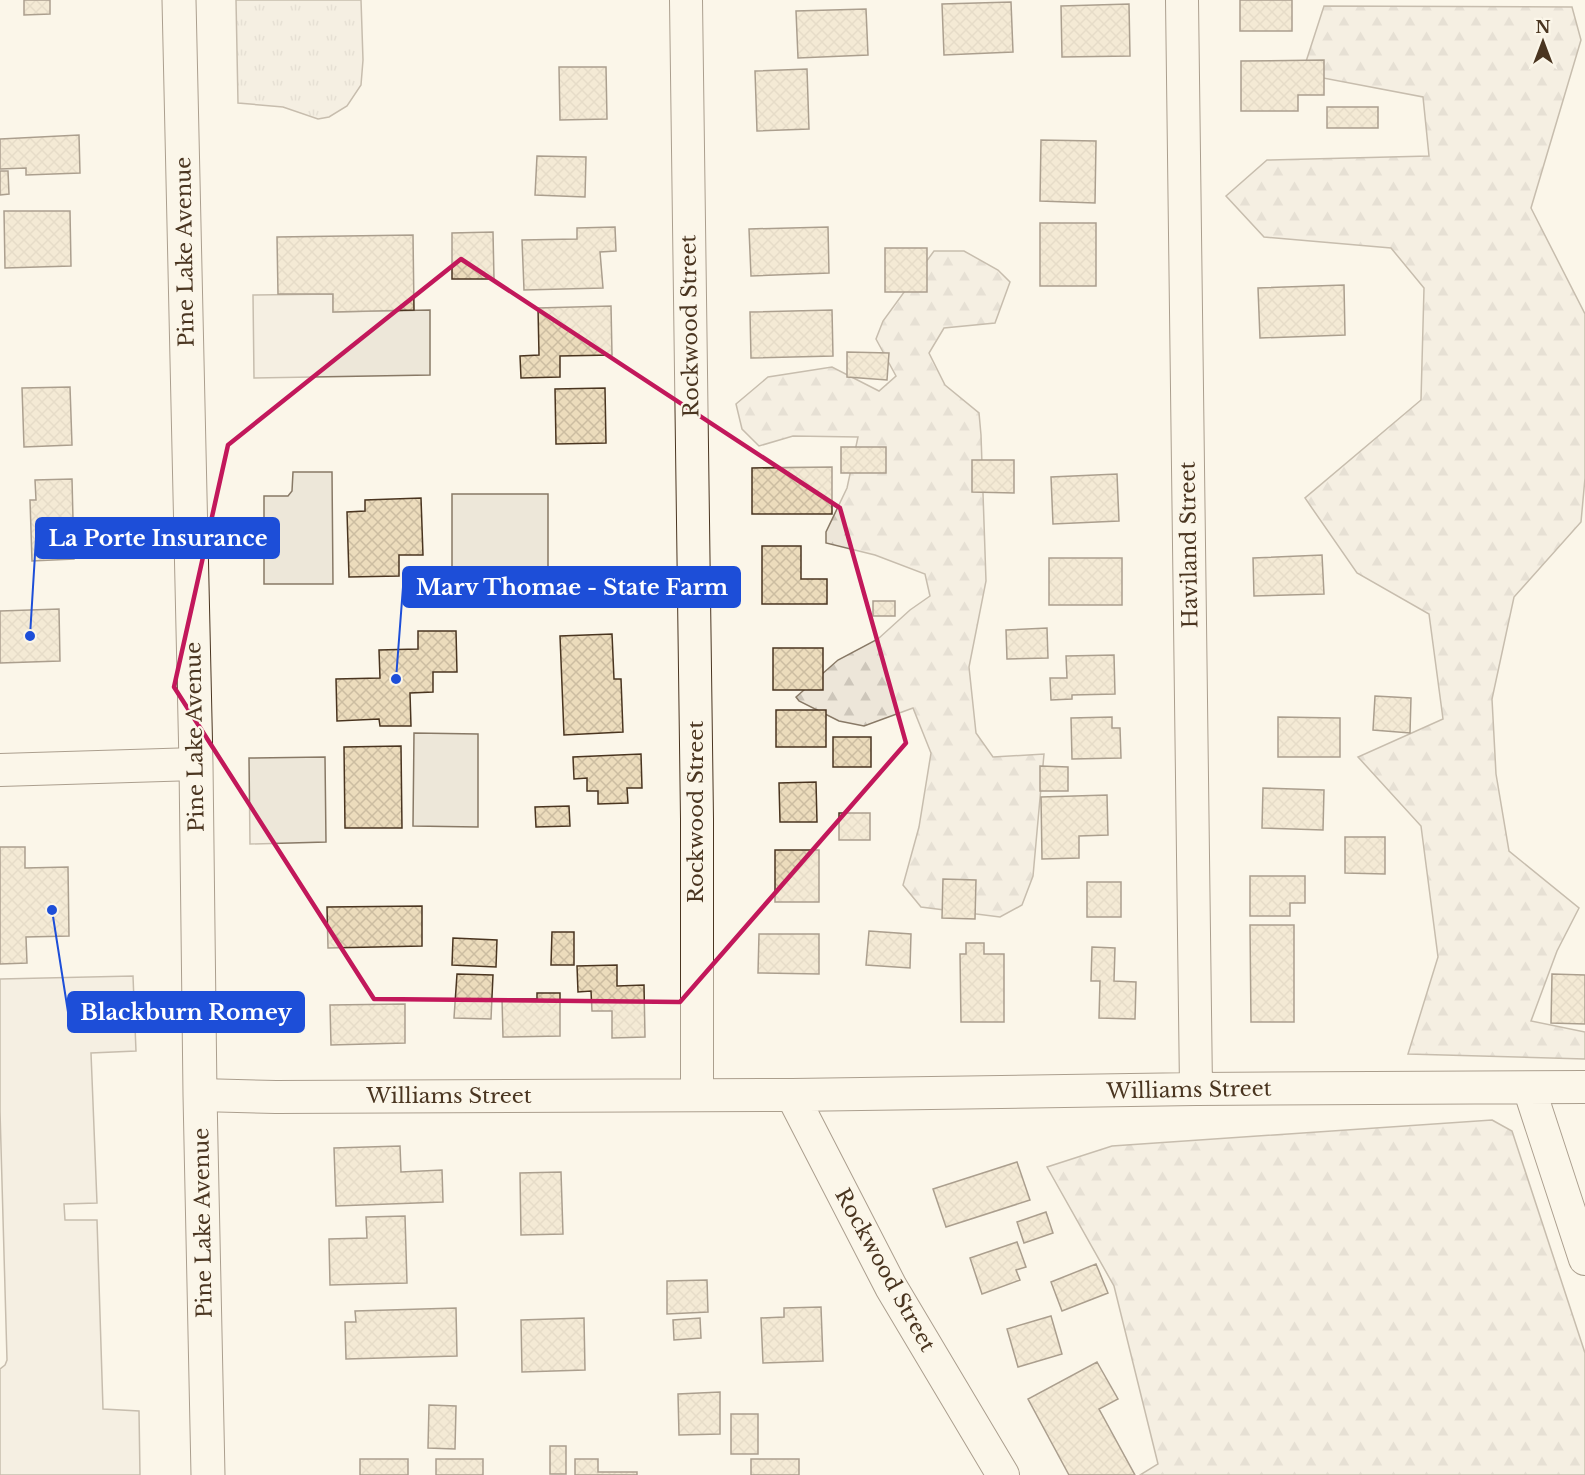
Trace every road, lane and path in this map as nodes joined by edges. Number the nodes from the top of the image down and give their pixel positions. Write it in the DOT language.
graph roads {
  1 [pos="179,0"];
  2 [pos="686,0"];
  3 [pos="1182,0"];
  4 [pos="196,764"];
  5 [pos="0,770"];
  6 [pos="1528,1088"];
  7 [pos="1585,1088"];
  8 [pos="1196,1089"];
  9 [pos="697,1094"];
  10 [pos="200,1095"];
  11 [pos="792,1095"];
  12 [pos="1585,1259"];
  13 [pos="208,1475"];
  14 [pos="1003,1475"];
  1 -- 4 [label="main road, Pine Lake Avenue"];
  2 -- 9 [label="street, Rockwood Street"];
  3 -- 8 [label="street, Haviland Street"];
  4 -- 5 [label="street"];
  4 -- 10 [label="main road, Pine Lake Avenue"];
  6 -- 7 [label="street, Williams Street"];
  6 -- 8 [label="street, Williams Street"];
  6 -- 12 [label="street"];
  8 -- 11 [label="street, Williams Street"];
  9 -- 10 [label="street, Williams Street"];
  9 -- 11 [label="street"];
  10 -- 13 [label="main road, Pine Lake Avenue"];
  11 -- 14 [label="street, Rockwood Street"];
}
